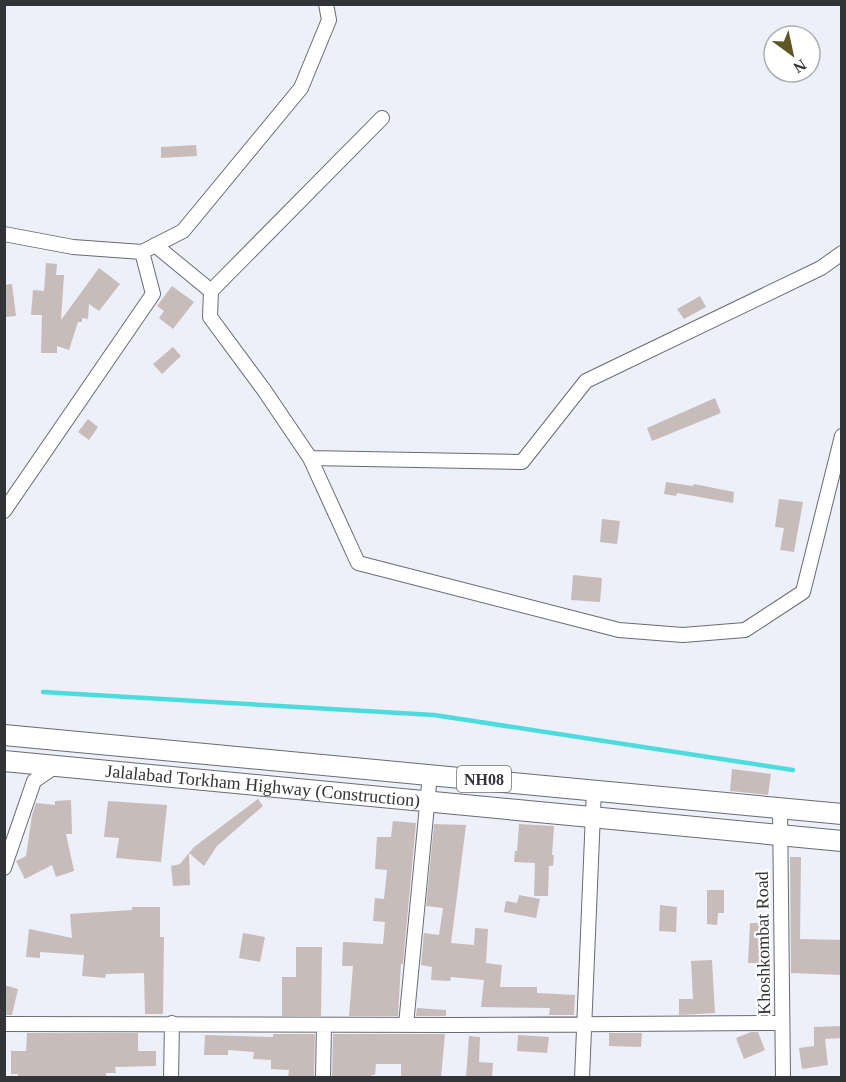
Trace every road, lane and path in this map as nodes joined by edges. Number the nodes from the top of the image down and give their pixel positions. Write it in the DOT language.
graph roads {
  1 [pos="326,4"];
  2 [pos="382,118"];
  3 [pos="4,234"];
  4 [pos="155,245"];
  5 [pos="142,252"];
  6 [pos="842,253"];
  7 [pos="211,291"];
  8 [pos="842,436"];
  9 [pos="310,458"];
  10 [pos="4,511"];
  11 [pos="4,735"];
  12 [pos="126,746"];
  13 [pos="4,761"];
  14 [pos="56,766"];
  15 [pos="430,774"];
  16 [pos="172,777"];
  17 [pos="594,789"];
  18 [pos="428,801"];
  19 [pos="780,808"];
  20 [pos="842,814"];
  21 [pos="593,817"];
  22 [pos="780,835"];
  23 [pos="842,841"];
  24 [pos="4,868"];
  25 [pos="172,1023"];
  26 [pos="782,1023"];
  27 [pos="4,1024"];
  28 [pos="585,1024"];
  29 [pos="324,1025"];
  30 [pos="406,1025"];
  31 [pos="171,1077"];
  32 [pos="323,1077"];
  33 [pos="582,1077"];
  34 [pos="783,1077"];
  1 -- 4 [label="street"];
  2 -- 7 [label="street"];
  3 -- 5 [label="street"];
  4 -- 5 [label="street"];
  4 -- 7 [label="street"];
  5 -- 10 [label="street"];
  6 -- 9 [label="street"];
  7 -- 9 [label="street"];
  8 -- 9 [label="street"];
  11 -- 12 [label="highway, NH08"];
  12 -- 15 [label="highway, NH08"];
  12 -- 16 [label="highway, NH08"];
  13 -- 14 [label="highway, Jalalabad Torkham Highway (Construction) / NH08"];
  14 -- 16 [label="highway, Jalalabad Torkham Highway (Construction) / NH08"];
  14 -- 24 [label="street"];
  15 -- 17 [label="highway, NH08"];
  15 -- 18 [label="street"];
  16 -- 18 [label="highway, Jalalabad Torkham Highway (Construction) / NH08"];
  17 -- 19 [label="highway, NH08"];
  17 -- 21 [label="street"];
  18 -- 21 [label="highway, Jalalabad Torkham Highway (Construction) / NH08"];
  18 -- 30 [label="street"];
  19 -- 20 [label="highway, NH08"];
  19 -- 22 [label="street, Khoshkombat Road"];
  21 -- 22 [label="highway, Jalalabad Torkham Highway (Construction) / NH08"];
  21 -- 28 [label="street"];
  22 -- 23 [label="highway, Jalalabad Torkham Highway (Construction) / NH08"];
  22 -- 26 [label="street, Khoshkombat Road"];
  25 -- 27 [label="street"];
  25 -- 29 [label="street"];
  25 -- 31 [label="street"];
  26 -- 28 [label="street"];
  26 -- 34 [label="street, Khoshkombat Road"];
  28 -- 30 [label="street"];
  28 -- 33 [label="street"];
  29 -- 30 [label="street"];
  29 -- 32 [label="street"];
}
